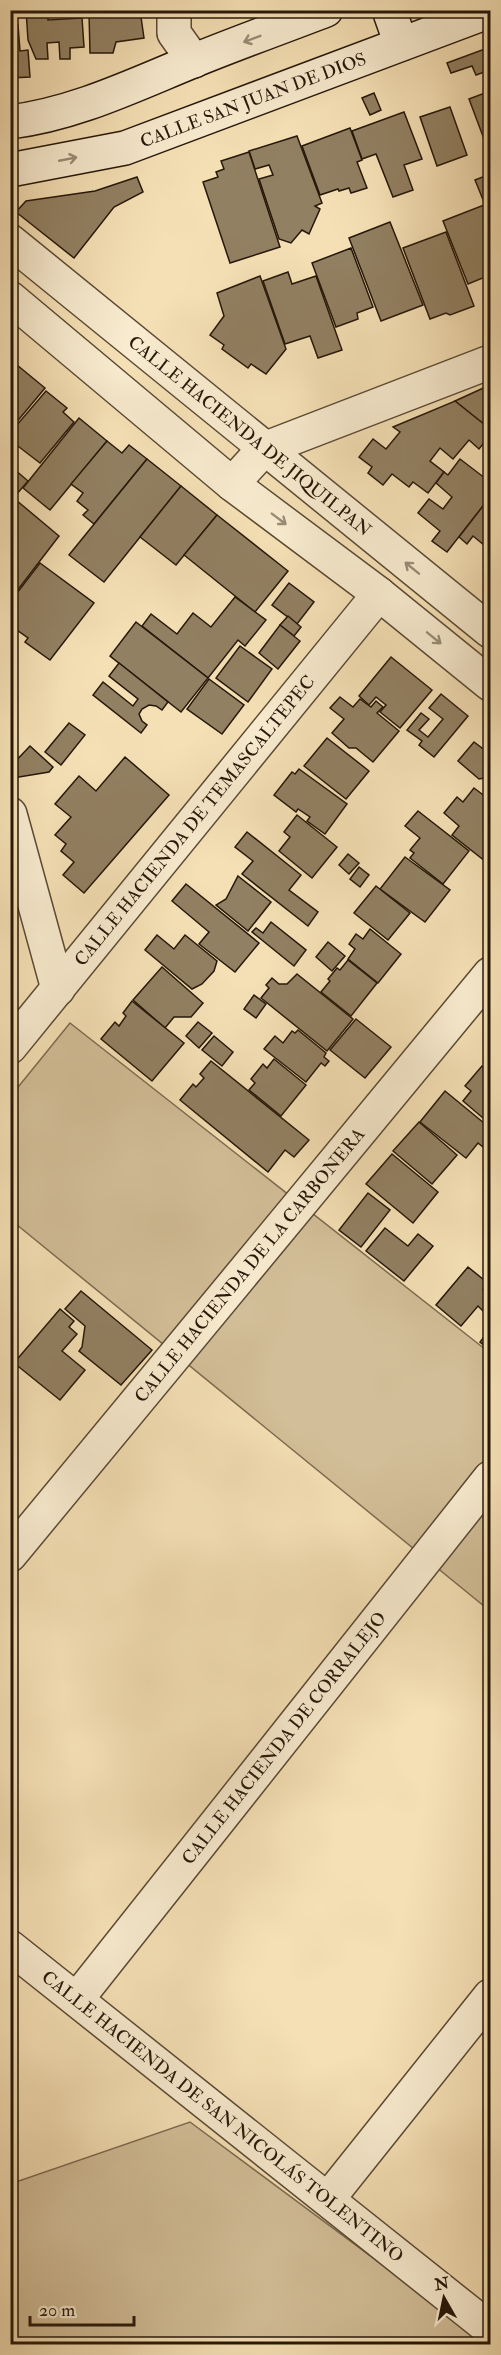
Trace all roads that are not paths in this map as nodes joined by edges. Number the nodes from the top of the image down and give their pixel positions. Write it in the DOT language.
graph roads {
  1 [pos="174,10"];
  2 [pos="326,10"];
  3 [pos="389,10"];
  4 [pos="490,11"];
  5 [pos="402,44"];
  6 [pos="194,61"];
  7 [pos="10,122"];
  8 [pos="10,170"];
  9 [pos="10,241"];
  10 [pos="10,298"];
  11 [pos="490,362"];
  12 [pos="264,449"];
  13 [pos="232,484"];
  14 [pos="379,594"];
  15 [pos="490,631"];
  16 [pos="490,684"];
  17 [pos="10,814"];
  18 [pos="490,974"];
  19 [pos="58,989"];
  20 [pos="10,1047"];
  21 [pos="490,1478"];
  22 [pos="10,1555"];
  23 [pos="10,1947"];
  24 [pos="490,1996"];
  25 [pos="77,1999"];
  26 [pos="328,2199"];
  27 [pos="490,2329"];
  1 -- 6 [label="street"];
  2 -- 6 [label="street, one-way"];
  3 -- 5 [label="street"];
  4 -- 5 [label="street, CALLE SAN JUAN DE DIOS"];
  8 -- 5 [label="street, CALLE SAN JUAN DE DIOS, one-way"];
  6 -- 7 [label="street"];
  9 -- 12 [label="street, CALLE HACIENDA DE JIQUILPAN"];
  10 -- 13 [label="street"];
  11 -- 12 [label="street"];
  12 -- 13 [label="street"];
  15 -- 12 [label="street, CALLE HACIENDA DE JIQUILPAN, one-way"];
  13 -- 14 [label="street, one-way"];
  14 -- 16 [label="street, one-way"];
  14 -- 19 [label="street, CALLE HACIENDA DE TEMASCALTEPEC"];
  17 -- 19 [label="street"];
  18 -- 22 [label="street, CALLE HACIENDA DE LA CARBONERA"];
  19 -- 20 [label="street, CALLE HACIENDA DE TEMASCALTEPEC"];
  21 -- 25 [label="street, CALLE HACIENDA DE CORRALEJO"];
  23 -- 25 [label="street, CALLE HACIENDA DE SAN NICOLÁS TOLENTINO"];
  24 -- 26 [label="street"];
  25 -- 26 [label="street, CALLE HACIENDA DE SAN NICOLÁS TOLENTINO"];
  26 -- 27 [label="street, CALLE HACIENDA DE SAN NICOLÁS TOLENTINO"];
}
